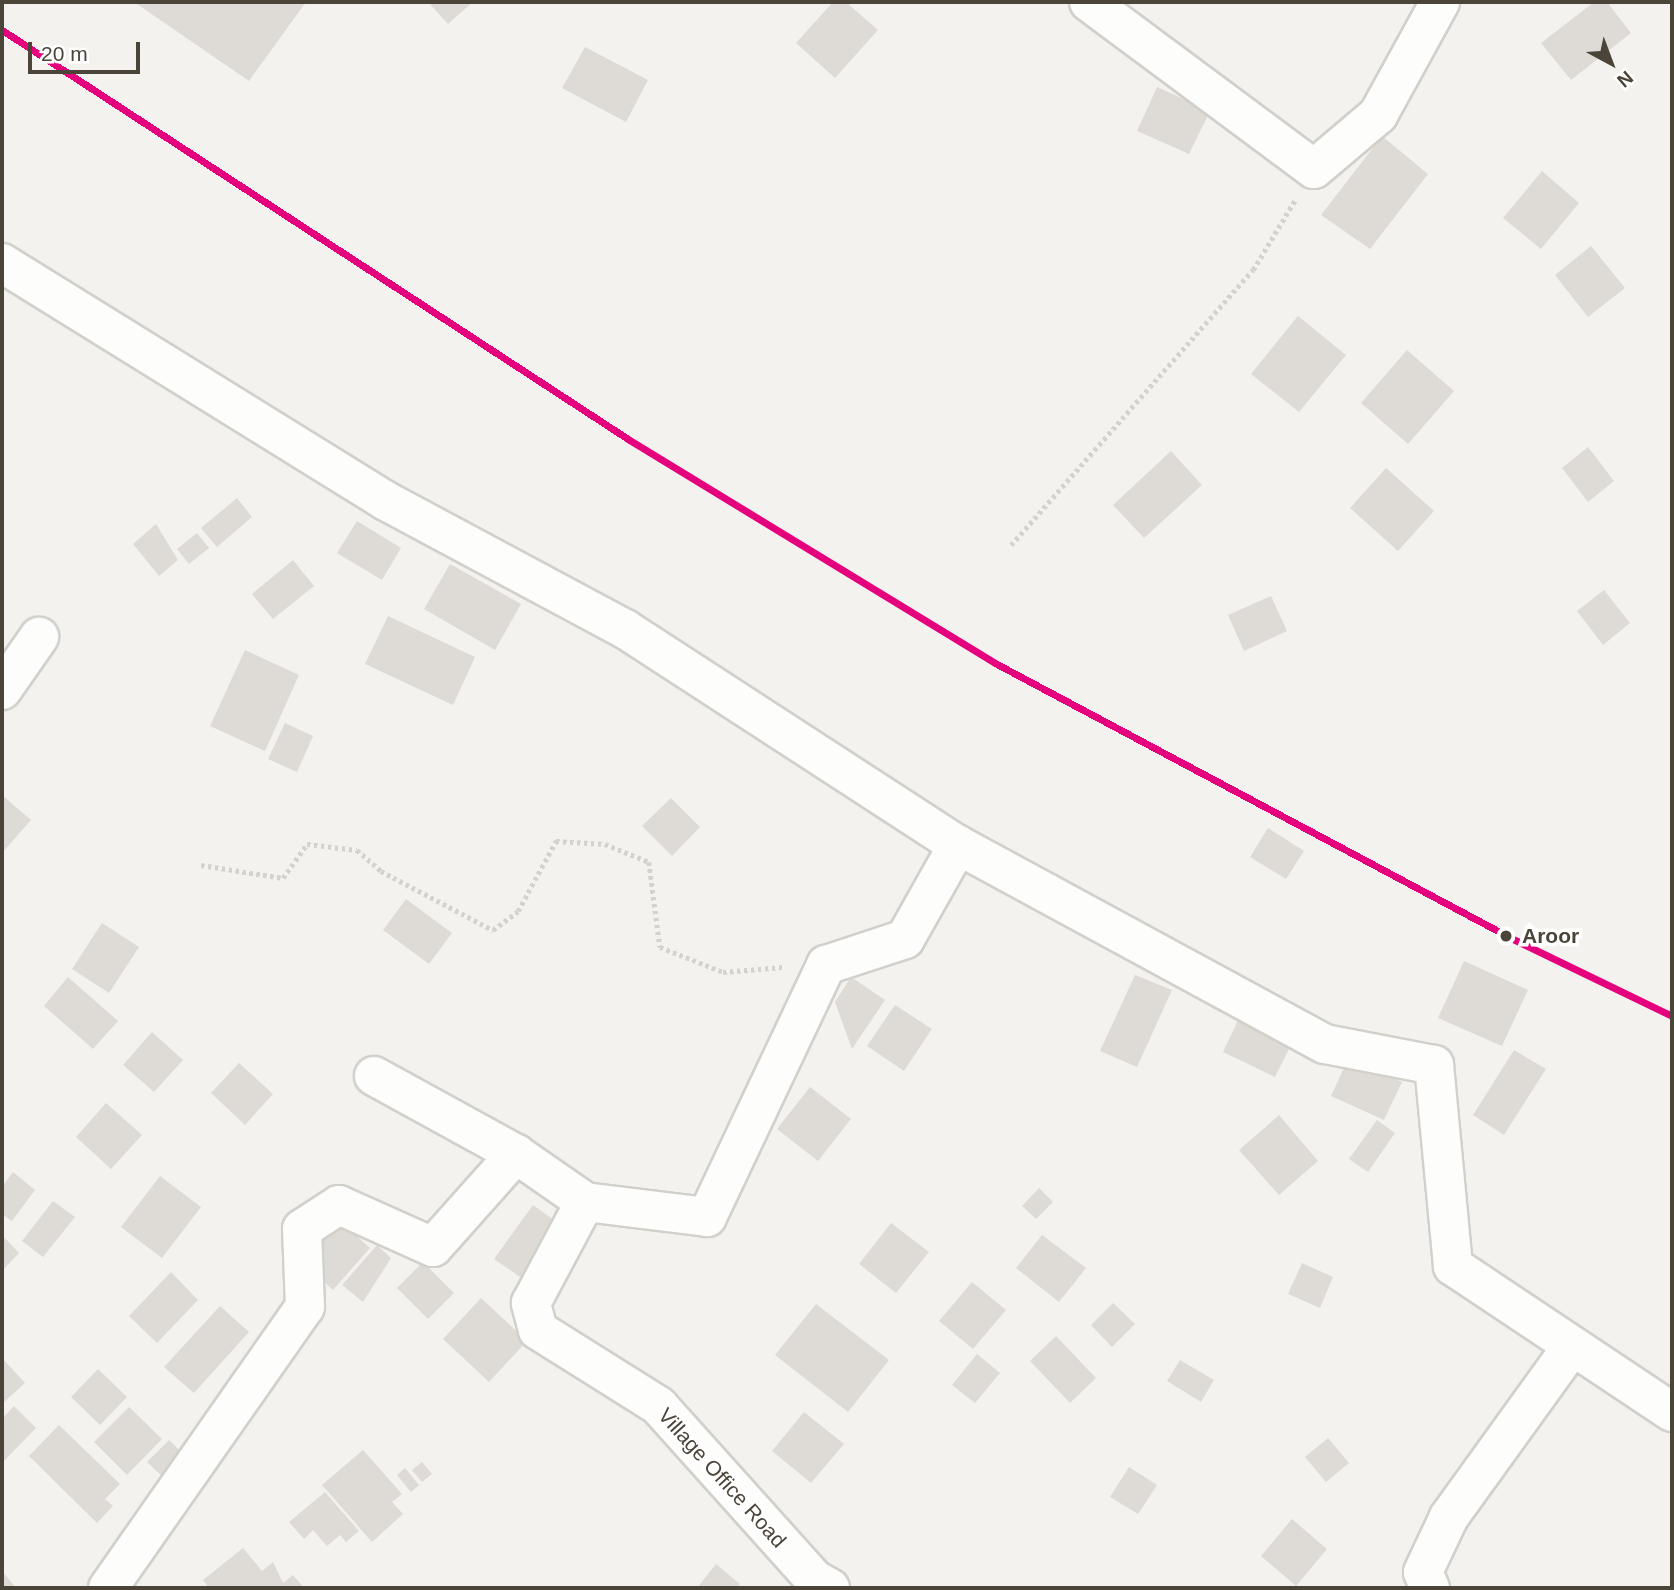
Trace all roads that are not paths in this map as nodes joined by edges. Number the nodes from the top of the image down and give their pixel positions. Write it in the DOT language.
graph roads {
  1 [pos="1089,2"];
  2 [pos="1440,2"];
  3 [pos="2,263"];
  4 [pos="39,637"];
  5 [pos="2,690"];
  6 [pos="958,845"];
  7 [pos="373,1076"];
  8 [pos="516,1154"];
  9 [pos="585,1202"];
  10 [pos="1571,1348"];
  11 [pos="1672,1412"];
  12 [pos="108,1588"];
  13 [pos="831,1588"];
  14 [pos="1430,1588"];
  1 -- 2 [label="street"];
  3 -- 6 [label="street"];
  4 -- 5 [label="street"];
  6 -- 9 [label="street"];
  6 -- 10 [label="street"];
  7 -- 8 [label="street"];
  8 -- 9 [label="street"];
  8 -- 12 [label="street"];
  9 -- 13 [label="street, Village Office Road"];
  10 -- 11 [label="street"];
  10 -- 14 [label="street"];
}
